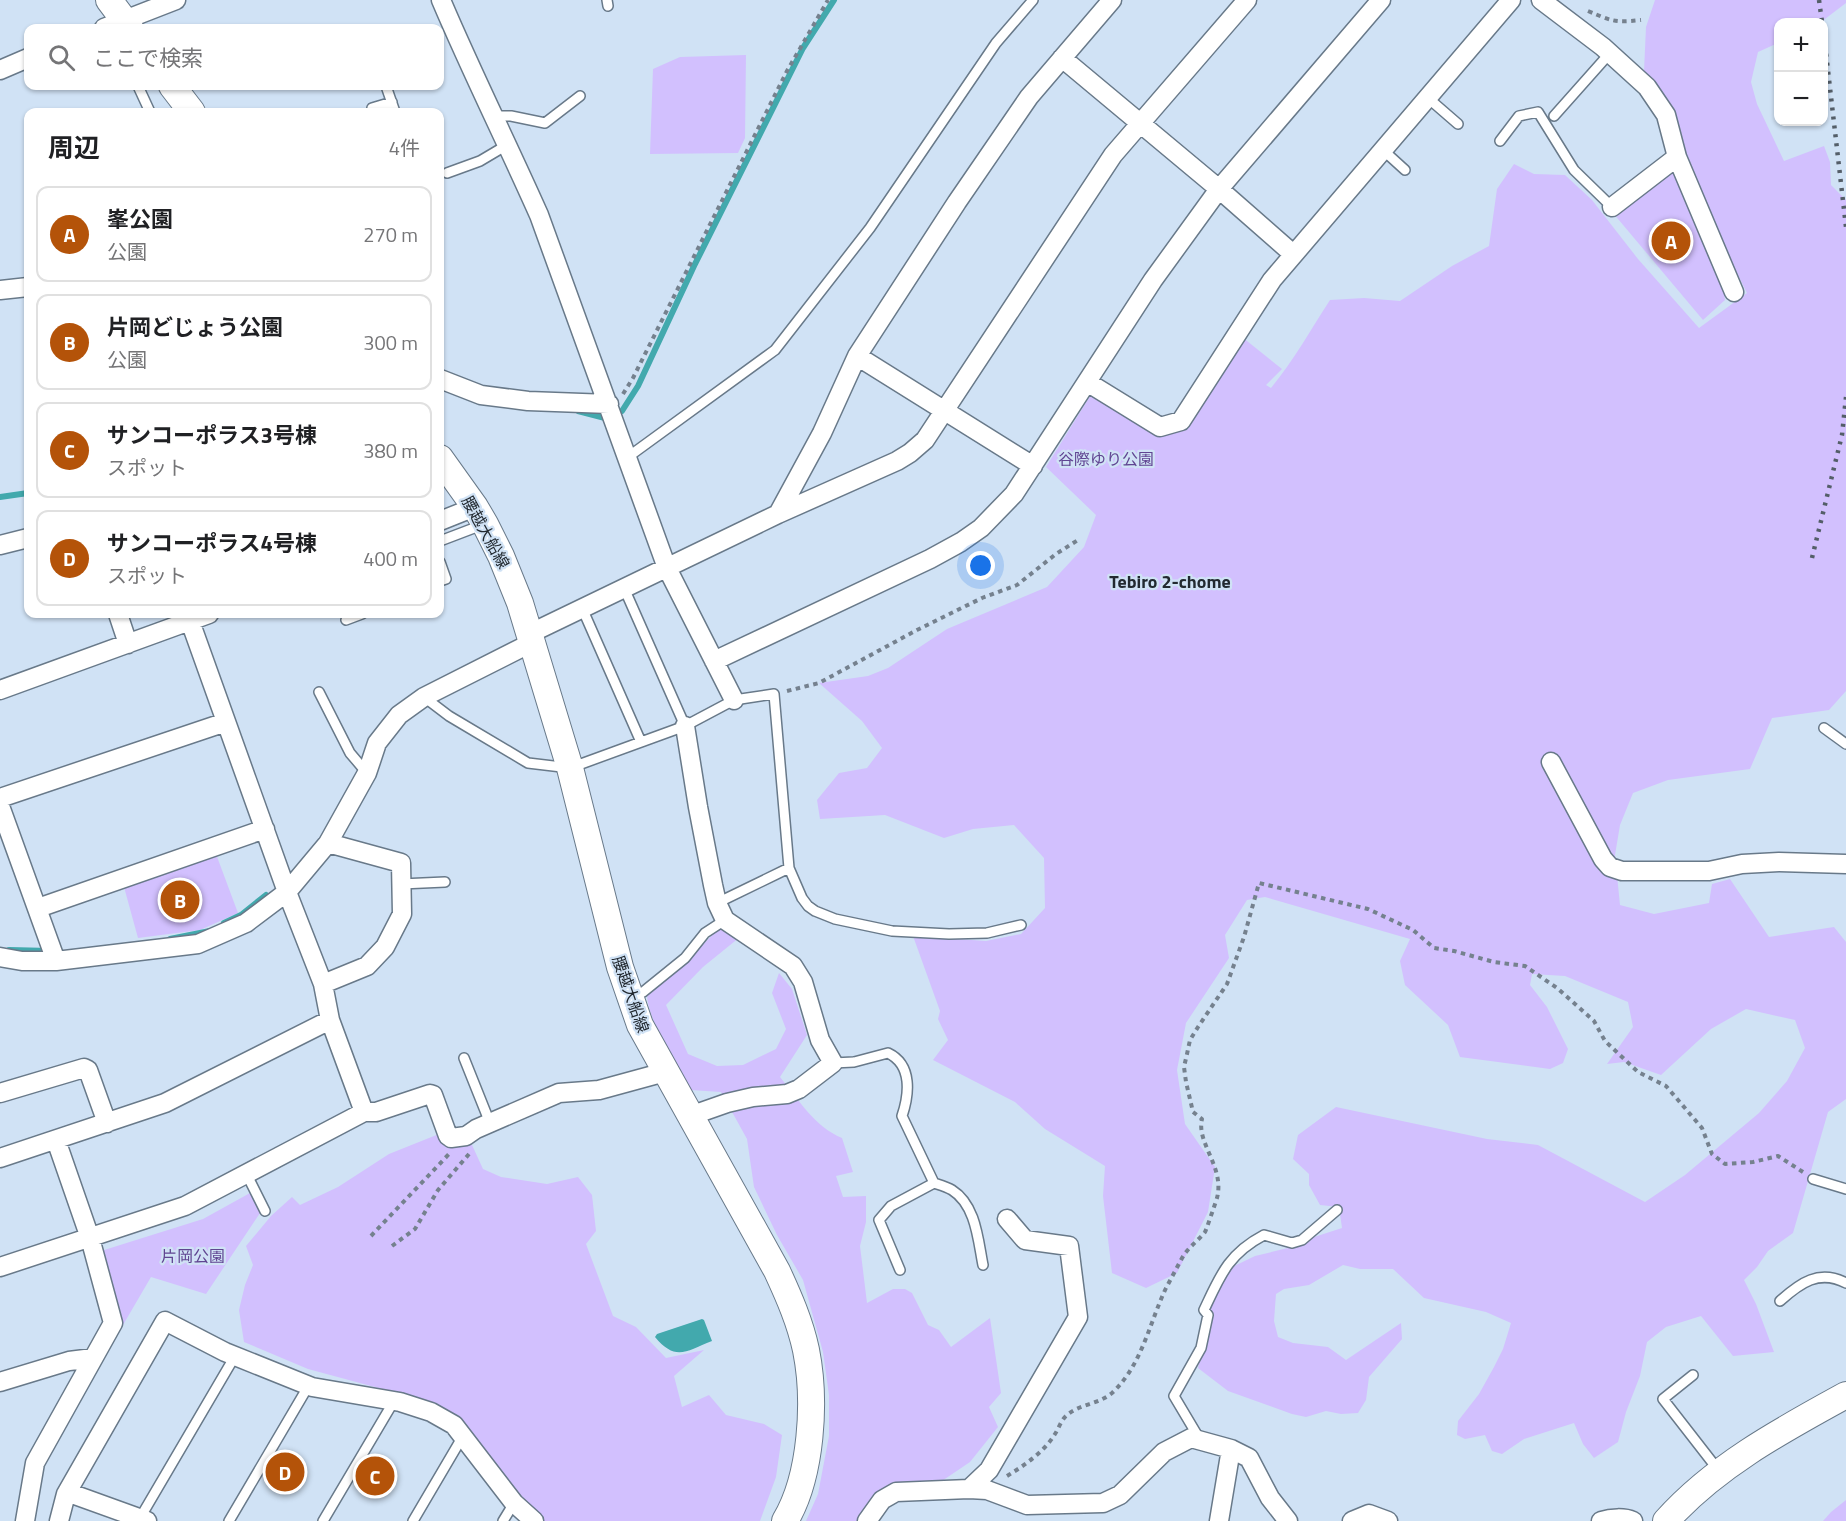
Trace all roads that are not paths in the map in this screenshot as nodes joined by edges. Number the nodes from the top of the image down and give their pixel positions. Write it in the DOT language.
graph roads {
  1 [pos="176,0"];
  2 [pos="1033,0"];
  3 [pos="1112,0"];
  4 [pos="1247,0"];
  5 [pos="1381,0"];
  6 [pos="1511,0"];
  7 [pos="1541,0"];
  8 [pos="446,2"];
  9 [pos="114,22"];
  10 [pos="1610,53"];
  11 [pos="1062,58"];
  12 [pos="24,60"];
  13 [pos="0,70"];
  14 [pos="139,90"];
  15 [pos="175,90"];
  16 [pos="388,90"];
  17 [pos="580,96"];
  18 [pos="1428,98"];
  19 [pos="392,102"];
  20 [pos="146,108"];
  21 [pos="189,108"];
  22 [pos="372,108"];
  23 [pos="394,108"];
  24 [pos="494,116"];
  25 [pos="1554,116"];
  26 [pos="1141,124"];
  27 [pos="1458,124"];
  28 [pos="1500,141"];
  29 [pos="507,145"];
  30 [pos="1383,150"];
  31 [pos="1677,157"];
  32 [pos="1405,170"];
  33 [pos="447,172"];
  34 [pos="1219,189"];
  35 [pos="1612,207"];
  36 [pos="1293,254"];
  37 [pos="24,287"];
  38 [pos="0,290"];
  39 [pos="1734,292"];
  40 [pos="857,356"];
  41 [pos="444,381"];
  42 [pos="1088,382"];
  43 [pos="609,404"];
  44 [pos="944,409"];
  45 [pos="628,457"];
  46 [pos="444,464"];
  47 [pos="1033,466"];
  48 [pos="778,514"];
  49 [pos="480,515"];
  50 [pos="444,520"];
  51 [pos="444,538"];
  52 [pos="24,539"];
  53 [pos="0,545"];
  54 [pos="667,568"];
  55 [pos="624,588"];
  56 [pos="582,608"];
  57 [pos="119,618"];
  58 [pos="198,618"];
  59 [pos="351,618"];
  60 [pos="346,620"];
  61 [pos="190,621"];
  62 [pos="530,638"];
  63 [pos="128,644"];
  64 [pos="714,661"];
  65 [pos="0,690"];
  66 [pos="319,692"];
  67 [pos="424,697"];
  68 [pos="734,700"];
  69 [pos="226,722"];
  70 [pos="685,726"];
  71 [pos="1824,728"];
  72 [pos="641,742"];
  73 [pos="1846,744"];
  74 [pos="1551,762"];
  75 [pos="570,768"];
  76 [pos="367,773"];
  77 [pos="0,798"];
  78 [pos="0,806"];
  79 [pos="265,829"];
  80 [pos="328,843"];
  81 [pos="1846,864"];
  82 [pos="789,868"];
  83 [pos="445,882"];
  84 [pos="401,884"];
  85 [pos="288,892"];
  86 [pos="717,903"];
  87 [pos="38,908"];
  88 [pos="725,920"];
  89 [pos="1021,925"];
  90 [pos="0,957"];
  91 [pos="56,961"];
  92 [pos="323,984"];
  93 [pos="629,997"];
  94 [pos="330,1020"];
  95 [pos="464,1058"];
  96 [pos="833,1063"];
  97 [pos="665,1072"];
  98 [pos="0,1093"];
  99 [pos="363,1112"];
  100 [pos="690,1116"];
  101 [pos="107,1123"];
  102 [pos="490,1123"];
  103 [pos="56,1140"];
  104 [pos="0,1158"];
  105 [pos="247,1175"];
  106 [pos="1813,1179"];
  107 [pos="934,1183"];
  108 [pos="1846,1189"];
  109 [pos="1337,1210"];
  110 [pos="265,1211"];
  111 [pos="1007,1218"];
  112 [pos="90,1238"];
  113 [pos="983,1265"];
  114 [pos="0,1267"];
  115 [pos="900,1270"];
  116 [pos="1846,1283"];
  117 [pos="1780,1301"];
  118 [pos="235,1356"];
  119 [pos="93,1358"];
  120 [pos="1693,1375"];
  121 [pos="0,1382"];
  122 [pos="309,1385"];
  123 [pos="1846,1395"];
  124 [pos="394,1401"];
  125 [pos="463,1436"];
  126 [pos="1201,1440"];
  127 [pos="1231,1449"];
  128 [pos="1719,1471"];
  129 [pos="978,1490"];
  130 [pos="66,1494"];
  131 [pos="514,1503"];
  132 [pos="143,1520"];
  133 [pos="25,1521"];
  134 [pos="59,1521"];
  135 [pos="229,1521"];
  136 [pos="323,1521"];
  137 [pos="413,1521"];
  138 [pos="503,1521"];
  139 [pos="534,1521"];
  140 [pos="785,1521"];
  141 [pos="867,1521"];
  142 [pos="1219,1521"];
  143 [pos="1288,1521"];
  144 [pos="1352,1521"];
  145 [pos="1388,1521"];
  146 [pos="1601,1521"];
  147 [pos="1633,1521"];
  148 [pos="1666,1521"];
  1 -- 9 [label="street"];
  2 -- 45 [label="lane"];
  3 -- 11 [label="street"];
  4 -- 26 [label="street"];
  5 -- 34 [label="street"];
  6 -- 18 [label="street"];
  7 -- 10 [label="street"];
  8 -- 24 [label="street"];
  10 -- 25 [label="lane"];
  10 -- 31 [label="street"];
  11 -- 26 [label="street"];
  11 -- 40 [label="street"];
  12 -- 13 [label="street"];
  14 -- 20 [label="lane"];
  15 -- 21 [label="main road"];
  16 -- 19 [label="lane"];
  17 -- 24 [label="lane"];
  18 -- 27 [label="lane"];
  18 -- 30 [label="street"];
  19 -- 22 [label="lane"];
  19 -- 23 [label="lane"];
  24 -- 29 [label="street"];
  26 -- 34 [label="street"];
  26 -- 44 [label="street"];
  28 -- 35 [label="lane"];
  29 -- 33 [label="lane"];
  29 -- 43 [label="street"];
  30 -- 32 [label="lane"];
  30 -- 36 [label="street"];
  31 -- 35 [label="street"];
  31 -- 39 [label="street"];
  34 -- 36 [label="street"];
  34 -- 42 [label="street"];
  36 -- 42 [label="street"];
  37 -- 38 [label="street"];
  40 -- 44 [label="street"];
  40 -- 48 [label="street"];
  41 -- 43 [label="street"];
  42 -- 47 [label="street"];
  43 -- 45 [label="street"];
  44 -- 47 [label="street"];
  44 -- 48 [label="street"];
  45 -- 54 [label="street"];
  46 -- 49 [label="main road, 腰越大船線"];
  47 -- 64 [label="street"];
  48 -- 54 [label="street"];
  49 -- 50 [label="street"];
  49 -- 51 [label="lane"];
  49 -- 62 [label="main road, 腰越大船線"];
  52 -- 53 [label="street"];
  54 -- 55 [label="street"];
  54 -- 64 [label="street"];
  55 -- 56 [label="street"];
  55 -- 70 [label="lane"];
  56 -- 62 [label="street"];
  56 -- 72 [label="lane"];
  57 -- 63 [label="street"];
  58 -- 61 [label="street"];
  59 -- 60 [label="lane"];
  61 -- 63 [label="street"];
  61 -- 69 [label="street"];
  62 -- 67 [label="street"];
  62 -- 75 [label="main road, 腰越大船線"];
  63 -- 65 [label="street"];
  64 -- 68 [label="street"];
  66 -- 76 [label="lane"];
  67 -- 75 [label="lane"];
  67 -- 76 [label="street"];
  68 -- 70 [label="lane"];
  68 -- 82 [label="lane"];
  69 -- 77 [label="street"];
  69 -- 79 [label="street"];
  70 -- 72 [label="lane"];
  70 -- 86 [label="street"];
  71 -- 73 [label="lane"];
  72 -- 75 [label="lane"];
  74 -- 81 [label="street"];
  75 -- 93 [label="main road, 腰越大船線"];
  76 -- 80 [label="street"];
  78 -- 87 [label="street"];
  79 -- 85 [label="street"];
  79 -- 87 [label="street"];
  80 -- 84 [label="street"];
  80 -- 85 [label="street"];
  82 -- 86 [label="lane"];
  82 -- 89 [label="lane"];
  83 -- 84 [label="lane"];
  84 -- 92 [label="street"];
  85 -- 91 [label="street"];
  85 -- 92 [label="street"];
  86 -- 88 [label="street"];
  87 -- 91 [label="street"];
  88 -- 93 [label="lane"];
  88 -- 96 [label="street"];
  90 -- 91 [label="street"];
  92 -- 94 [label="street"];
  93 -- 97 [label="main road, 腰越大船線"];
  94 -- 99 [label="street"];
  94 -- 101 [label="street"];
  95 -- 102 [label="lane"];
  96 -- 100 [label="street"];
  96 -- 107 [label="lane"];
  97 -- 100 [label="main road, 腰越大船線"];
  97 -- 102 [label="street"];
  98 -- 101 [label="street"];
  99 -- 102 [label="street"];
  99 -- 105 [label="street"];
  100 -- 140 [label="main road, 腰越大船線"];
  101 -- 103 [label="street"];
  103 -- 104 [label="street"];
  103 -- 112 [label="street"];
  105 -- 110 [label="lane"];
  105 -- 112 [label="street"];
  106 -- 108 [label="lane"];
  107 -- 113 [label="lane"];
  107 -- 115 [label="lane"];
  109 -- 126 [label="lane"];
  111 -- 129 [label="street"];
  112 -- 114 [label="street"];
  112 -- 119 [label="street"];
  116 -- 117 [label="lane"];
  118 -- 122 [label="street"];
  118 -- 130 [label="street"];
  118 -- 132 [label="lane"];
  119 -- 121 [label="street"];
  119 -- 133 [label="street"];
  120 -- 128 [label="lane"];
  122 -- 124 [label="street"];
  122 -- 135 [label="lane"];
  123 -- 128 [label="main road"];
  124 -- 125 [label="street"];
  124 -- 136 [label="lane"];
  125 -- 131 [label="street"];
  125 -- 137 [label="lane"];
  126 -- 127 [label="street"];
  126 -- 129 [label="street"];
  127 -- 142 [label="street"];
  127 -- 143 [label="street"];
  128 -- 148 [label="main road"];
  129 -- 141 [label="street"];
  130 -- 132 [label="street"];
  130 -- 134 [label="street"];
  131 -- 138 [label="lane"];
  131 -- 139 [label="street"];
  144 -- 145 [label="street"];
  146 -- 147 [label="street"];
}
